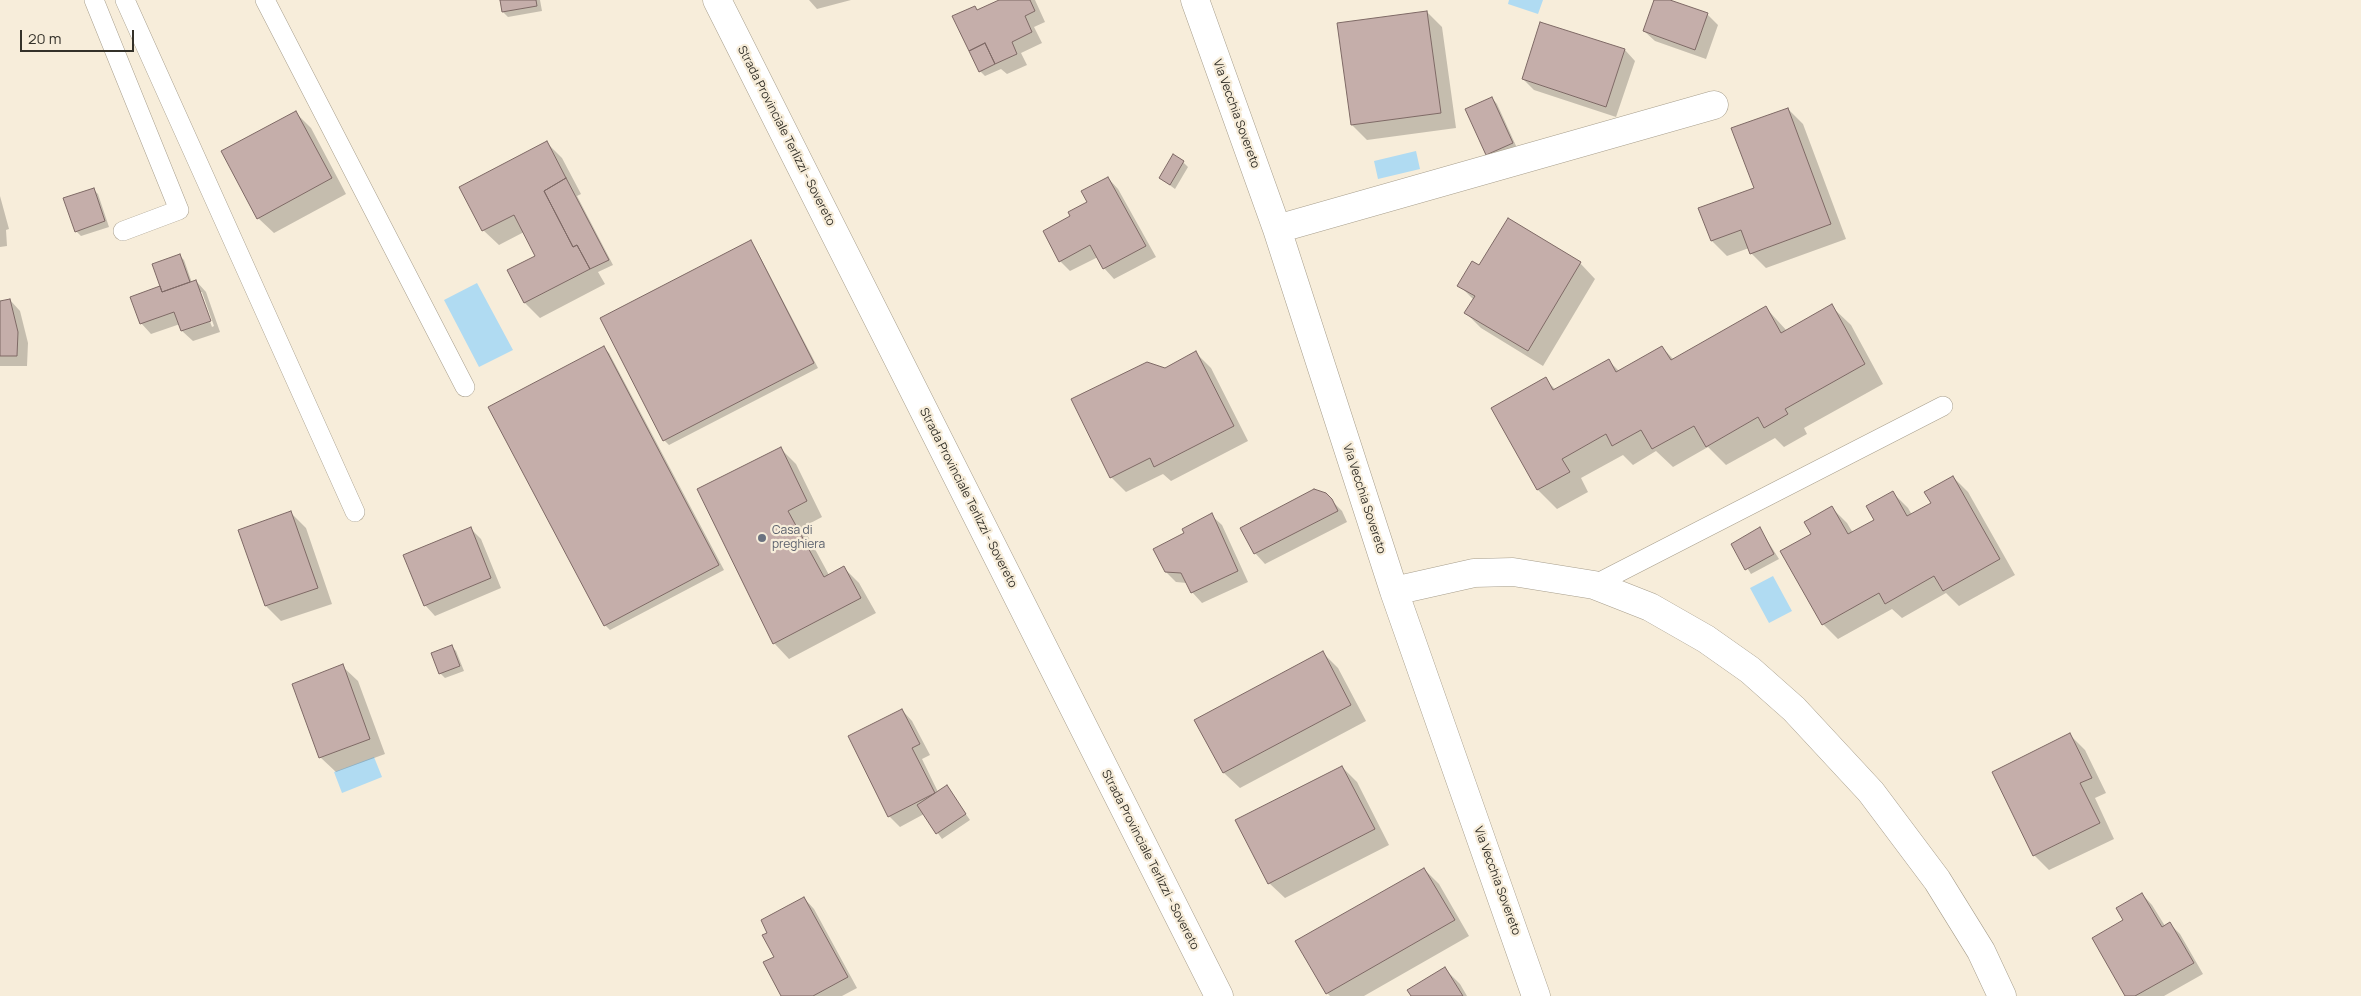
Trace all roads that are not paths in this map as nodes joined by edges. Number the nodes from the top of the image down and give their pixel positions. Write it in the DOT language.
graph roads {
  1 [pos="94,0"];
  2 [pos="125,0"];
  3 [pos="265,0"];
  4 [pos="717,0"];
  5 [pos="1195,0"];
  6 [pos="1714,105"];
  7 [pos="1277,229"];
  8 [pos="123,231"];
  9 [pos="465,387"];
  10 [pos="1943,406"];
  11 [pos="355,512"];
  12 [pos="1594,585"];
  13 [pos="1394,591"];
  14 [pos="1219,996"];
  15 [pos="1536,996"];
  16 [pos="2002,996"];
  1 -- 8 [label="lane"];
  2 -- 11 [label="lane"];
  3 -- 9 [label="lane"];
  4 -- 14 [label="street, Strada Provinciale Terlizzi - Sovereto"];
  5 -- 7 [label="street, Via Vecchia Sovereto"];
  6 -- 7 [label="street"];
  7 -- 13 [label="street, Via Vecchia Sovereto"];
  10 -- 12 [label="lane"];
  12 -- 13 [label="street"];
  12 -- 16 [label="street"];
  13 -- 15 [label="street, Via Vecchia Sovereto"];
}
